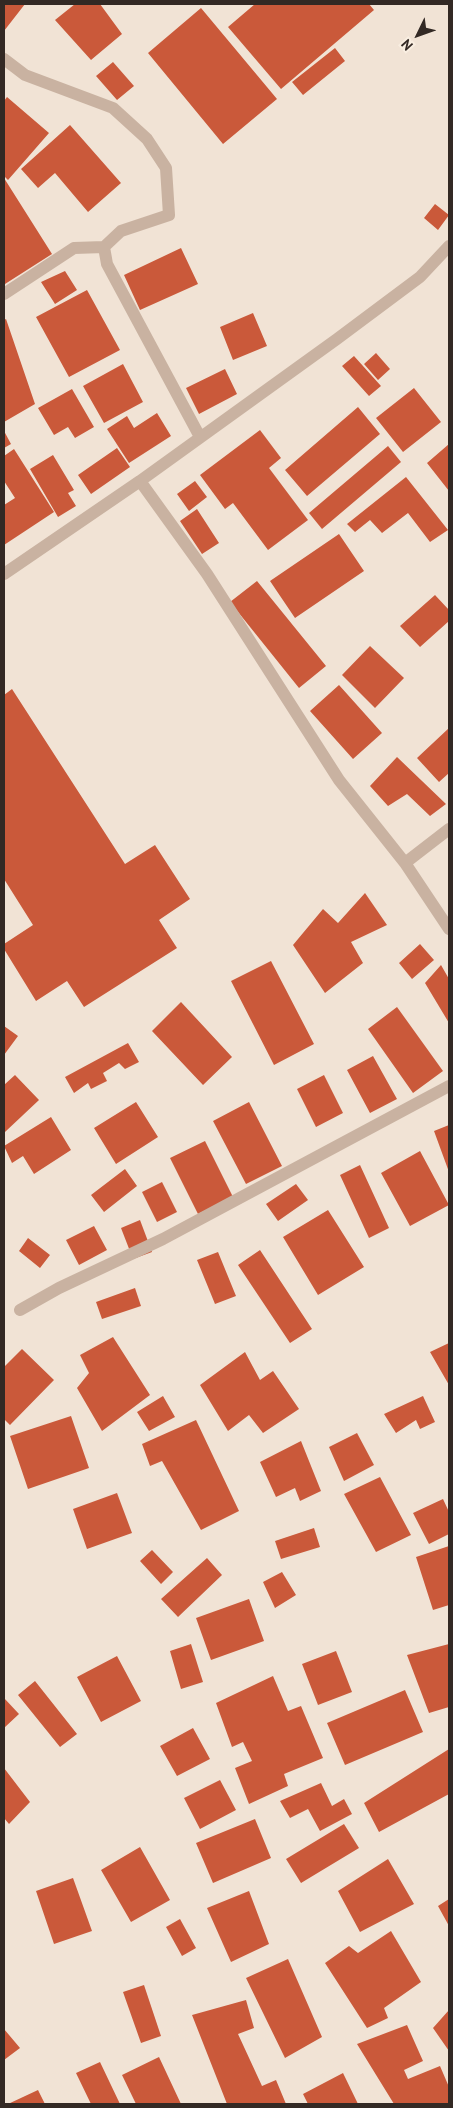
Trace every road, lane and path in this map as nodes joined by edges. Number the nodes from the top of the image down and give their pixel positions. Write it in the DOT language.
graph roads {
  1 [pos="4,59"];
  2 [pos="449,246"];
  3 [pos="104,247"];
  4 [pos="4,294"];
  5 [pos="200,437"];
  6 [pos="140,480"];
  7 [pos="4,574"];
  8 [pos="449,828"];
  9 [pos="405,863"];
  10 [pos="449,929"];
  11 [pos="449,1086"];
  12 [pos="20,1310"];
  1 -- 3 [label="street"];
  2 -- 5 [label="street"];
  3 -- 4 [label="street"];
  3 -- 5 [label="street"];
  5 -- 6 [label="street"];
  6 -- 7 [label="street"];
  6 -- 9 [label="street"];
  8 -- 9 [label="street"];
  9 -- 10 [label="street"];
  11 -- 12 [label="street"];
}
